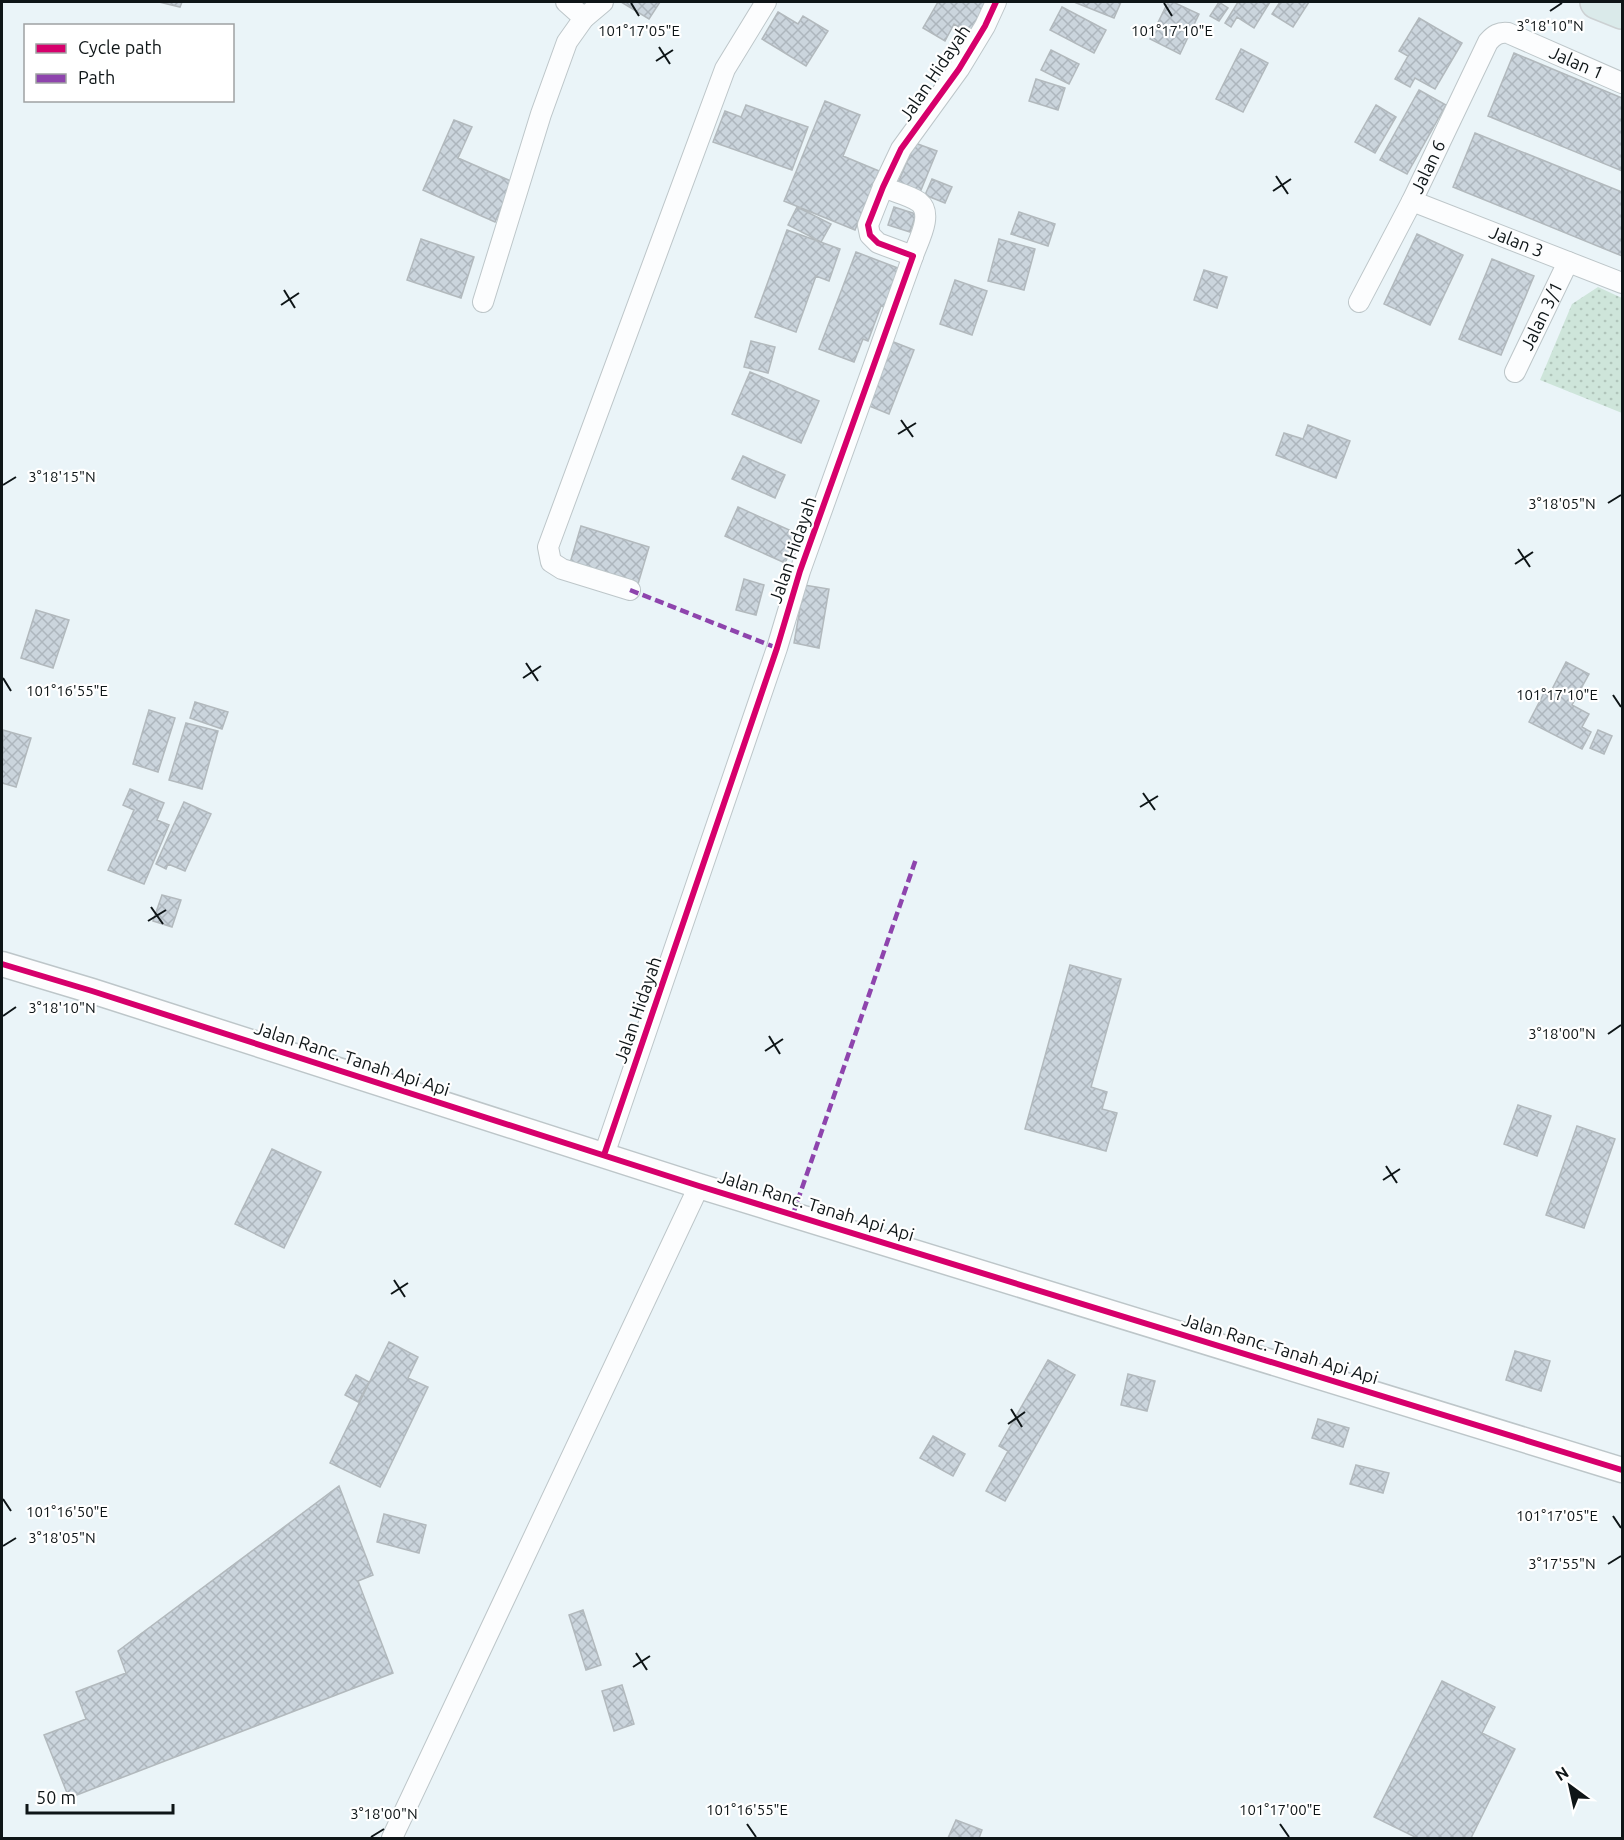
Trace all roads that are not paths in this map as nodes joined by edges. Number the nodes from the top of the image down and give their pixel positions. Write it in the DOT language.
graph roads {
  1 [pos="566,2"];
  2 [pos="603,2"];
  3 [pos="766,2"];
  4 [pos="996,2"];
  5 [pos="1597,2"];
  6 [pos="1623,12"];
  7 [pos="584,18"];
  8 [pos="1497,34"];
  9 [pos="1623,83"];
  10 [pos="883,187"];
  11 [pos="1412,201"];
  12 [pos="913,256"];
  13 [pos="1568,262"];
  14 [pos="1623,283"];
  15 [pos="483,302"];
  16 [pos="1359,302"];
  17 [pos="1515,372"];
  18 [pos="630,590"];
  19 [pos="2,964"];
  20 [pos="604,1155"];
  21 [pos="699,1186"];
  22 [pos="1623,1470"];
  23 [pos="392,1839"];
  1 -- 7 [label="street"];
  2 -- 7 [label="street"];
  3 -- 18 [label="street"];
  4 -- 10 [label="street, Jalan Hidayah"];
  5 -- 6 [label="highway"];
  7 -- 15 [label="street"];
  8 -- 9 [label="street, Jalan 1"];
  8 -- 11 [label="street, Jalan 6"];
  10 -- 12 [label="street"];
  10 -- 12 [label="street, Jalan Hidayah"];
  11 -- 13 [label="street, Jalan 3"];
  11 -- 16 [label="street, Jalan 6"];
  12 -- 20 [label="street, Jalan Hidayah"];
  13 -- 14 [label="street, Jalan 3"];
  13 -- 17 [label="street, Jalan 3/1"];
  19 -- 20 [label="street, Jalan Ranc. Tanah Api Api"];
  20 -- 21 [label="street, Jalan Ranc. Tanah Api Api"];
  21 -- 22 [label="street, Jalan Ranc. Tanah Api Api"];
  21 -- 23 [label="street"];
}
